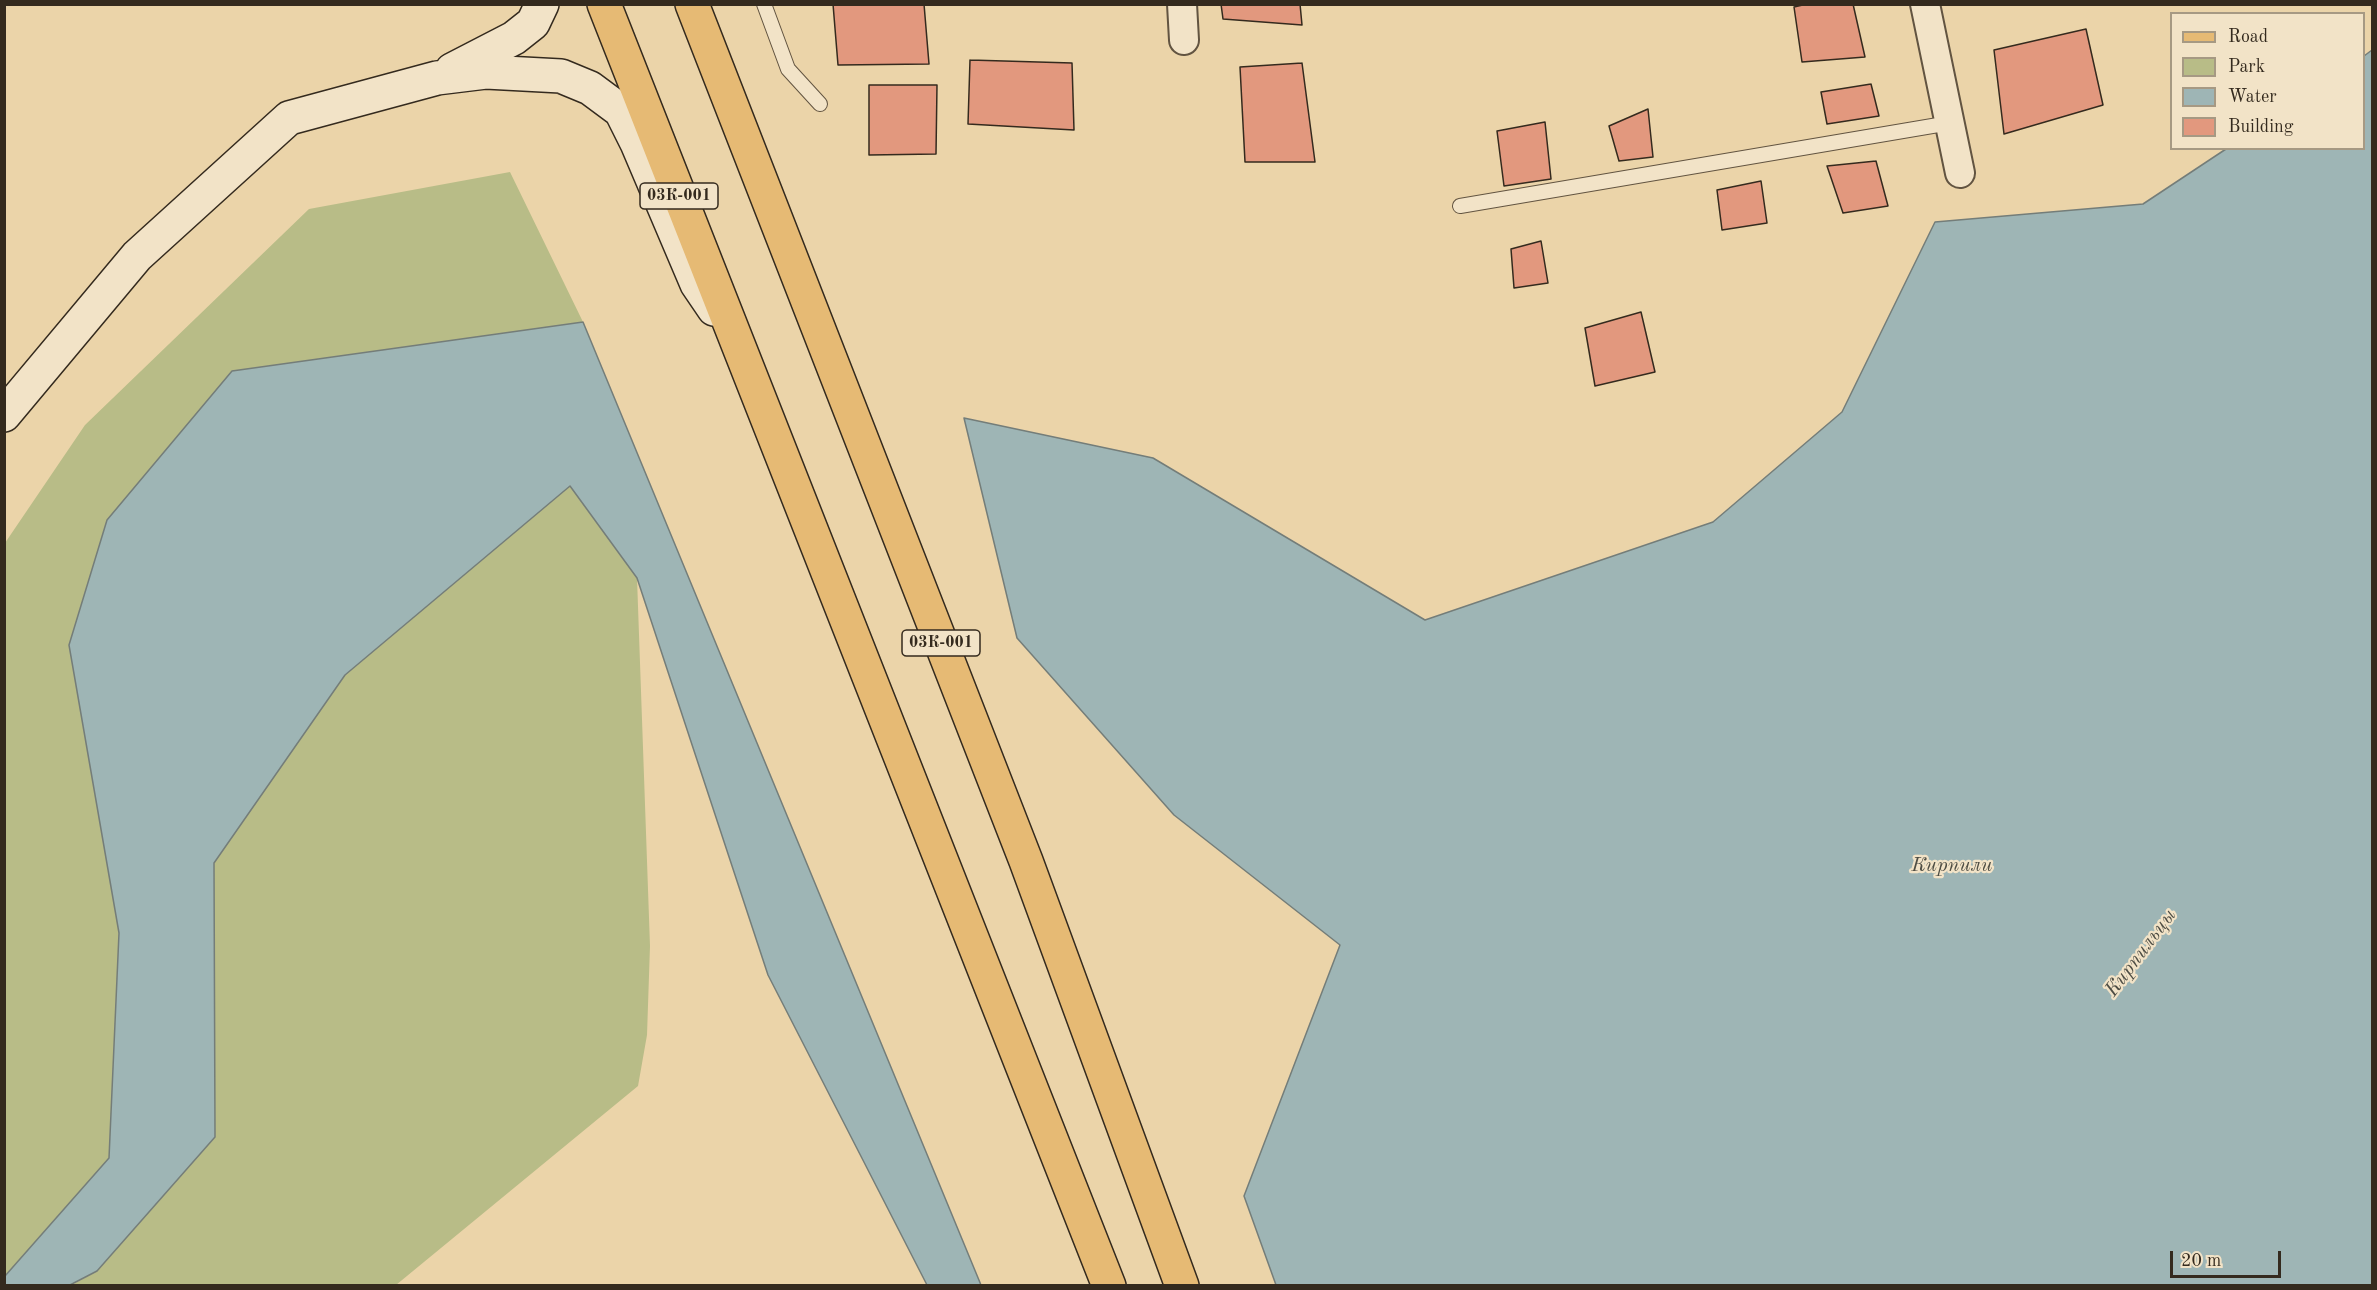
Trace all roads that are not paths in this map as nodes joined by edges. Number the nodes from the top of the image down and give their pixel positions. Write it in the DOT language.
graph roads {
  1 [pos="542,4"];
  2 [pos="604,4"];
  3 [pos="692,4"];
  4 [pos="764,4"];
  5 [pos="1182,4"];
  6 [pos="1925,4"];
  7 [pos="1184,40"];
  8 [pos="437,78"];
  9 [pos="820,104"];
  10 [pos="1950,123"];
  11 [pos="1960,173"];
  12 [pos="1460,206"];
  13 [pos="739,345"];
  14 [pos="4,415"];
  15 [pos="1108,1286"];
  16 [pos="1182,1286"];
  1 -- 8 [label="main road"];
  2 -- 13 [label="main road, 03К-001"];
  3 -- 16 [label="main road, 03К-001"];
  4 -- 9 [label="lane"];
  5 -- 7 [label="street"];
  6 -- 10 [label="street"];
  8 -- 13 [label="main road"];
  8 -- 14 [label="main road"];
  10 -- 11 [label="street"];
  10 -- 12 [label="lane"];
  13 -- 15 [label="main road, 03К-001"];
}
